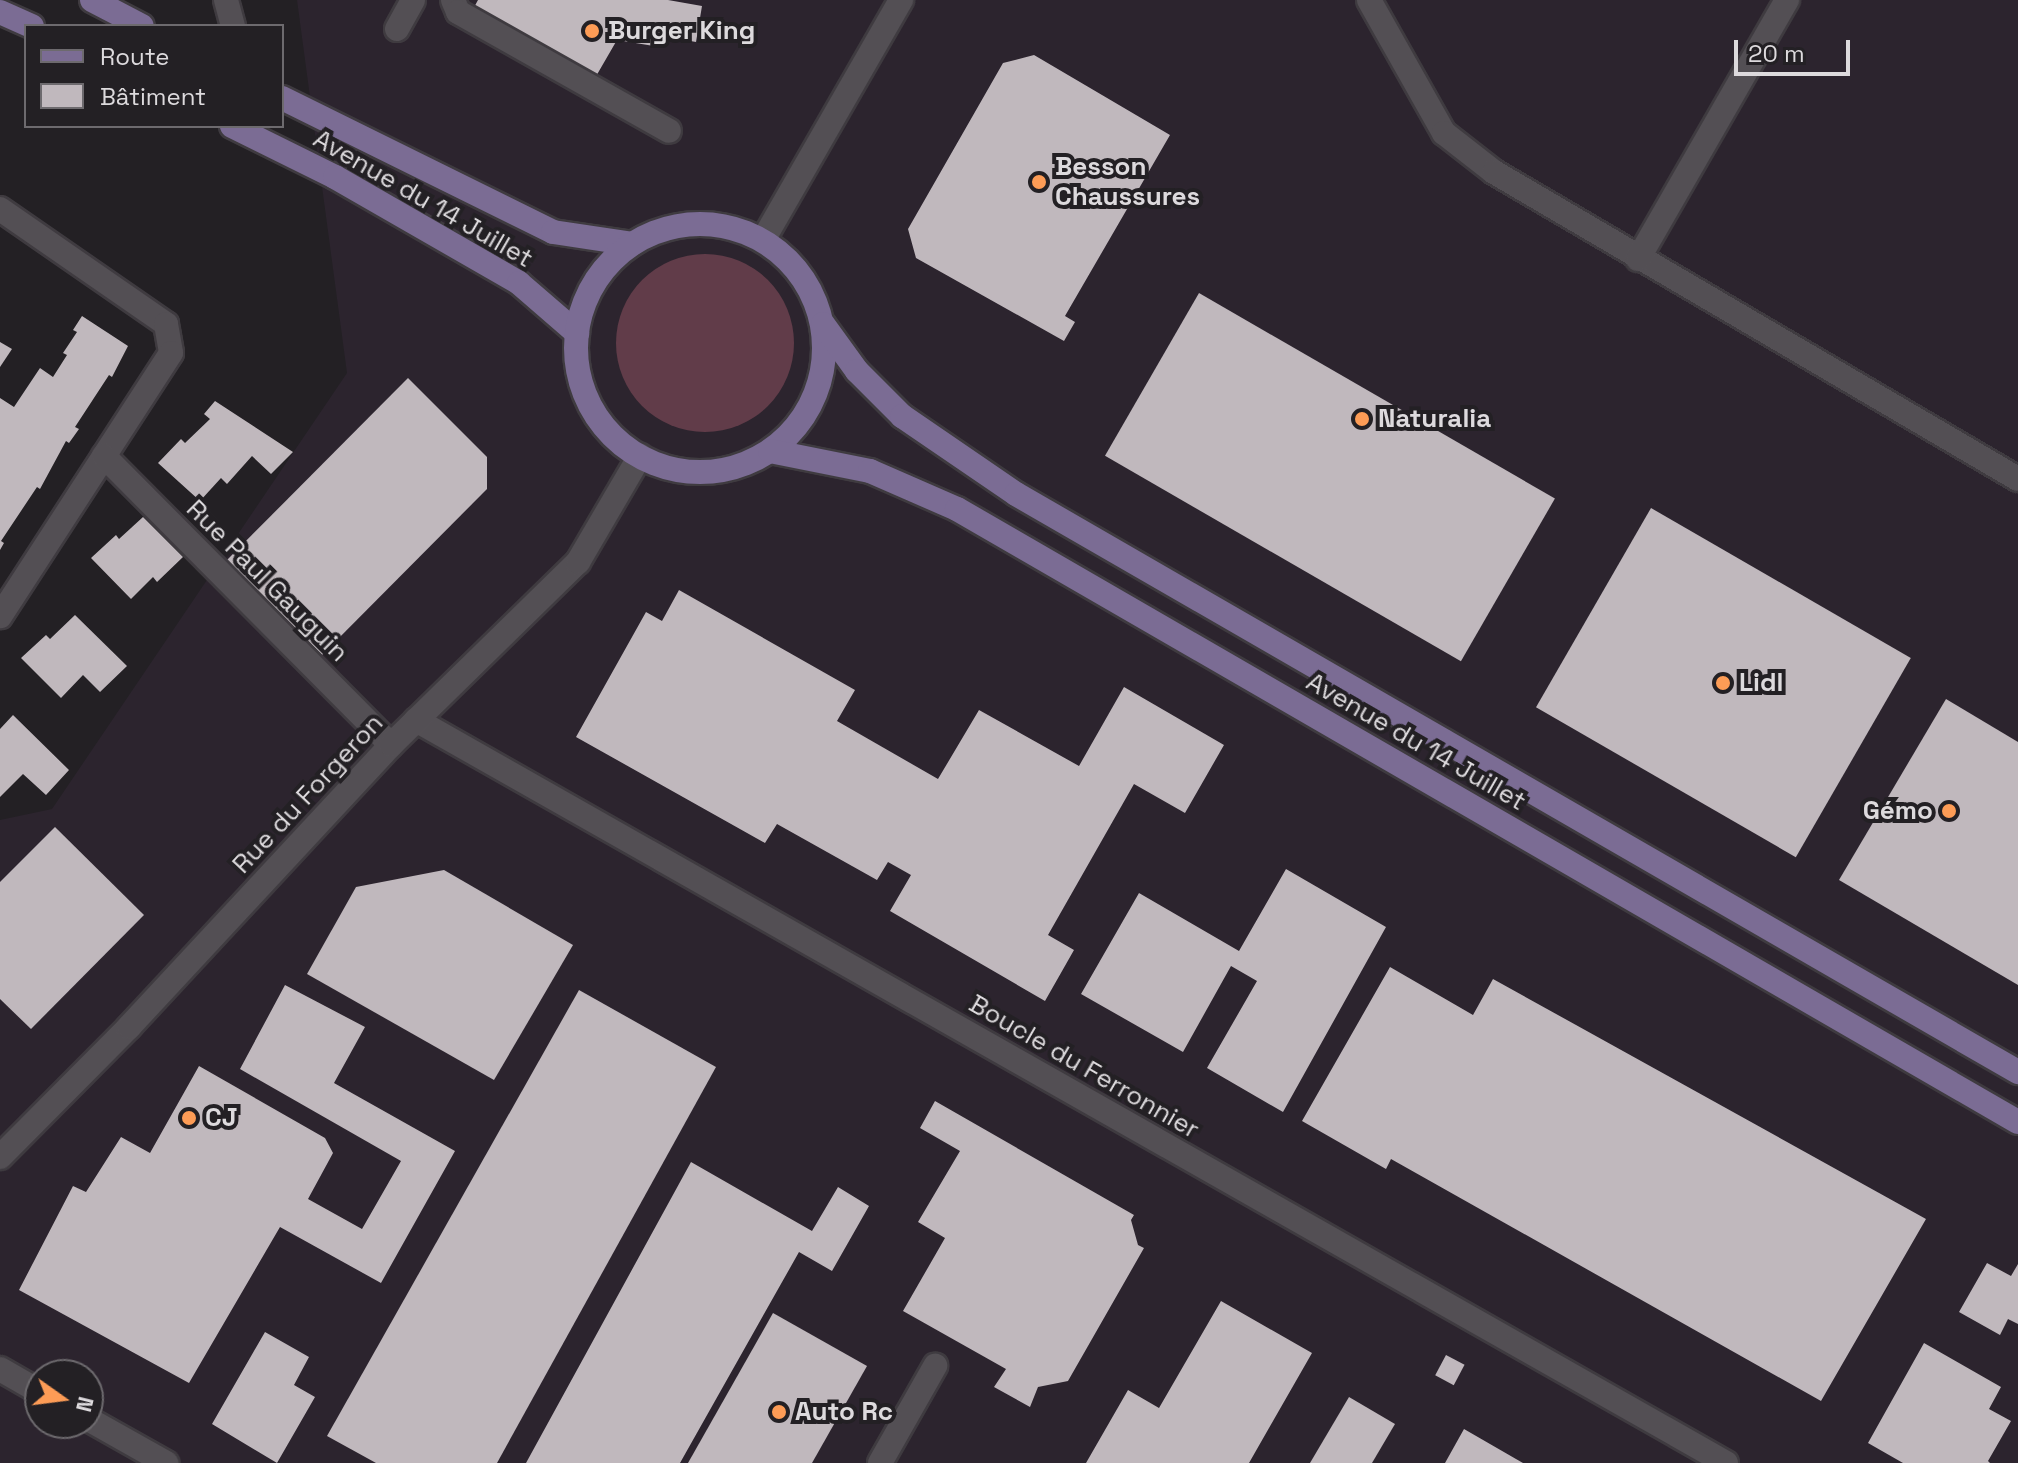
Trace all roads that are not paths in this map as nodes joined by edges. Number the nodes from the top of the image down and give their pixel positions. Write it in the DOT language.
graph roads {
  1 [pos="92,0"];
  2 [pos="226,0"];
  3 [pos="413,0"];
  4 [pos="453,0"];
  5 [pos="901,0"];
  6 [pos="1369,0"];
  7 [pos="1787,0"];
  8 [pos="0,12"];
  9 [pos="27,24"];
  10 [pos="138,24"];
  11 [pos="232,24"];
  12 [pos="397,29"];
  13 [pos="284,99"];
  14 [pos="236,128"];
  15 [pos="669,131"];
  16 [pos="0,209"];
  17 [pos="763,240"];
  18 [pos="632,244"];
  19 [pos="1638,259"];
  20 [pos="823,324"];
  21 [pos="577,333"];
  22 [pos="770,451"];
  23 [pos="104,456"];
  24 [pos="640,456"];
  25 [pos="2018,479"];
  26 [pos="0,616"];
  27 [pos="416,720"];
  28 [pos="391,745"];
  29 [pos="2018,1072"];
  30 [pos="2018,1122"];
  31 [pos="3,1149"];
  32 [pos="935,1366"];
  33 [pos="0,1369"];
  34 [pos="24,1383"];
  35 [pos="104,1429"];
  36 [pos="150,1459"];
  37 [pos="880,1463"];
  38 [pos="1726,1463"];
  1 -- 10 [label="main road"];
  2 -- 11 [label="street"];
  3 -- 12 [label="street"];
  4 -- 15 [label="street"];
  5 -- 17 [label="street"];
  6 -- 19 [label="street"];
  7 -- 19 [label="street"];
  8 -- 9 [label="main road"];
  13 -- 18 [label="main road, Avenue du 14 Juillet"];
  14 -- 21 [label="main road, Avenue du 14 Juillet"];
  16 -- 23 [label="street"];
  17 -- 18 [label="main road"];
  17 -- 20 [label="main road"];
  18 -- 21 [label="main road"];
  19 -- 25 [label="street"];
  20 -- 22 [label="main road"];
  20 -- 29 [label="main road, Avenue du 14 Juillet"];
  21 -- 24 [label="main road"];
  22 -- 24 [label="main road"];
  22 -- 30 [label="main road, Avenue du 14 Juillet"];
  23 -- 26 [label="street"];
  23 -- 28 [label="street, Rue Paul Gauguin"];
  24 -- 27 [label="street, Rue du Forgeron"];
  27 -- 28 [label="street, Rue du Forgeron"];
  27 -- 38 [label="street, Boucle du Ferronnier"];
  28 -- 31 [label="street, Rue du Forgeron"];
  32 -- 37 [label="street"];
  33 -- 34 [label="street"];
  35 -- 36 [label="street"];
}
